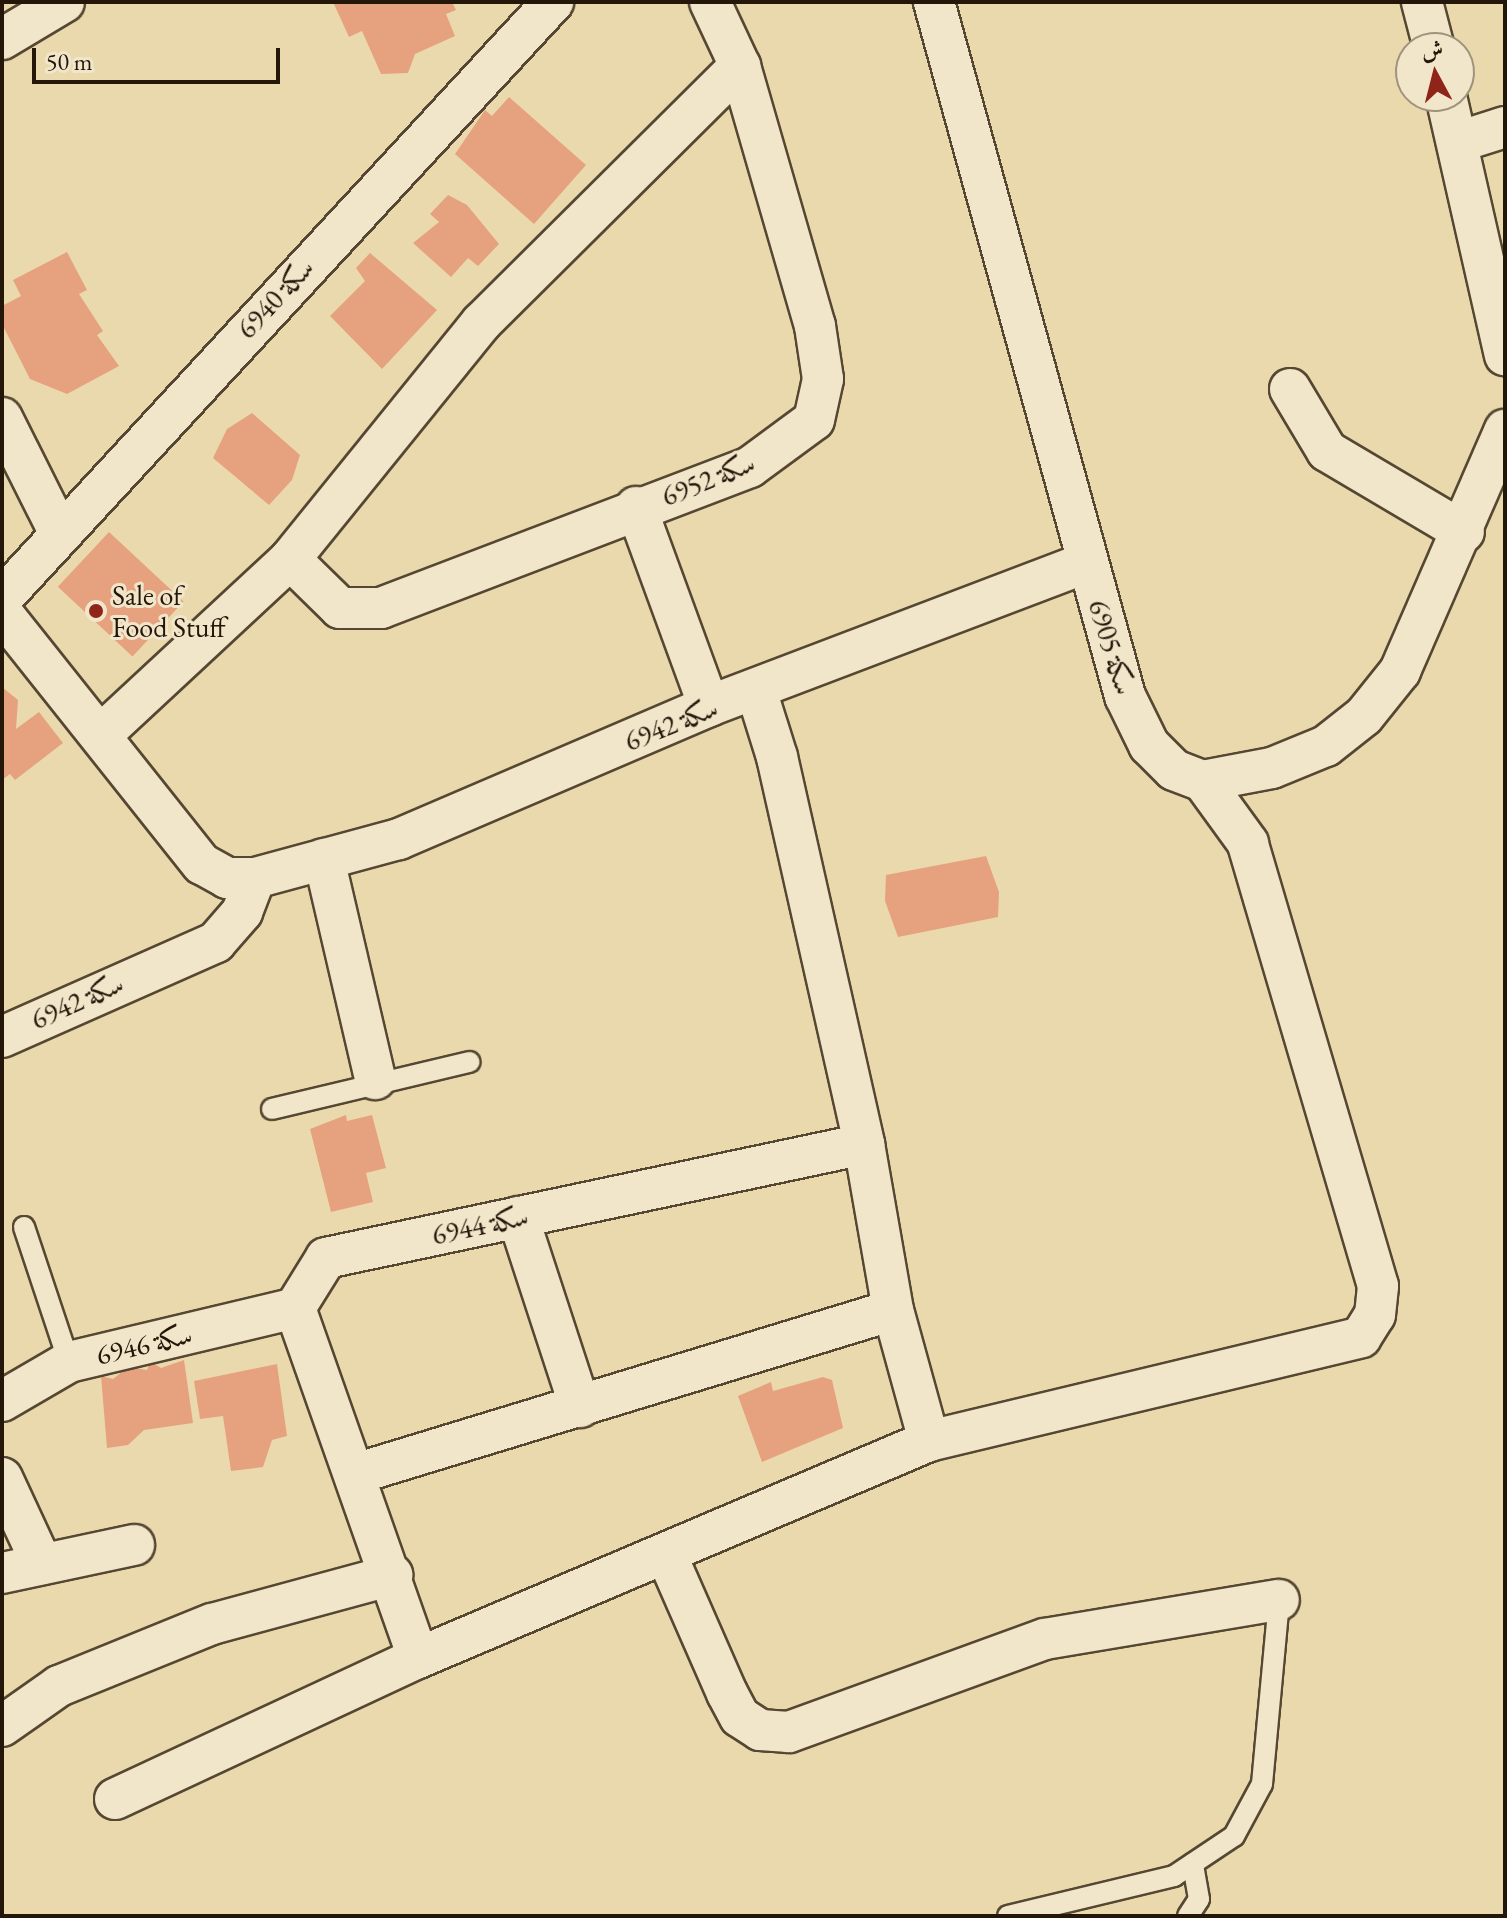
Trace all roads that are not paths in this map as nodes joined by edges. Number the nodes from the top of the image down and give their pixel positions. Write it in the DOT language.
graph roads {
  1 [pos="64,2"];
  2 [pos="553,2"];
  3 [pos="710,2"];
  4 [pos="934,2"];
  5 [pos="1422,2"];
  6 [pos="1430,32"];
  7 [pos="2,39"];
  8 [pos="740,66"];
  9 [pos="1450,112"];
  10 [pos="1505,127"];
  11 [pos="1458,142"];
  12 [pos="1505,355"];
  13 [pos="1290,389"];
  14 [pos="2,418"];
  15 [pos="1505,430"];
  16 [pos="636,507"];
  17 [pos="58,530"];
  18 [pos="1464,532"];
  19 [pos="290,559"];
  20 [pos="1086,563"];
  21 [pos="2,598"];
  22 [pos="2,613"];
  23 [pos="757,693"];
  24 [pos="709,706"];
  25 [pos="104,732"];
  26 [pos="1203,781"];
  27 [pos="324,859"];
  28 [pos="255,878"];
  29 [pos="2,1037"];
  30 [pos="469,1062"];
  31 [pos="375,1079"];
  32 [pos="272,1109"];
  33 [pos="864,1144"];
  34 [pos="518,1217"];
  35 [pos="24,1227"];
  36 [pos="295,1308"];
  37 [pos="893,1310"];
  38 [pos="69,1362"];
  39 [pos="2,1401"];
  40 [pos="580,1407"];
  41 [pos="929,1441"];
  42 [pos="355,1474"];
  43 [pos="2,1478"];
  44 [pos="134,1545"];
  45 [pos="666,1554"];
  46 [pos="42,1564"];
  47 [pos="2,1573"];
  48 [pos="392,1575"];
  49 [pos="1279,1600"];
  50 [pos="418,1658"];
  51 [pos="2,1726"];
  52 [pos="115,1799"];
  53 [pos="1193,1864"];
  54 [pos="1008,1916"];
  55 [pos="1188,1916"];
  1 -- 7 [label="street"];
  2 -- 17 [label="street, سكة 6940"];
  3 -- 8 [label="street, سكة 6952"];
  4 -- 20 [label="street, سكة 6905"];
  5 -- 6 [label="street"];
  8 -- 16 [label="street, سكة 6952"];
  8 -- 19 [label="street"];
  9 -- 11 [label="street"];
  10 -- 11 [label="street"];
  11 -- 12 [label="street"];
  13 -- 18 [label="street"];
  14 -- 17 [label="street"];
  15 -- 18 [label="street"];
  16 -- 19 [label="street, سكة 6952"];
  16 -- 24 [label="street"];
  17 -- 21 [label="street, سكة 6940"];
  18 -- 26 [label="street"];
  19 -- 25 [label="street"];
  20 -- 23 [label="street, سكة 6942"];
  20 -- 26 [label="street, سكة 6905"];
  22 -- 25 [label="street, سكة 6942"];
  23 -- 24 [label="street, سكة 6942"];
  23 -- 33 [label="street"];
  24 -- 27 [label="street, سكة 6942"];
  25 -- 28 [label="street, سكة 6942"];
  26 -- 41 [label="street"];
  27 -- 28 [label="street, سكة 6942"];
  27 -- 31 [label="street"];
  28 -- 29 [label="street, سكة 6942"];
  30 -- 31 [label="lane"];
  31 -- 32 [label="lane"];
  33 -- 34 [label="street, سكة 6944"];
  33 -- 37 [label="street"];
  34 -- 36 [label="street, سكة 6944"];
  34 -- 40 [label="street"];
  35 -- 38 [label="lane"];
  36 -- 38 [label="street, سكة 6946"];
  36 -- 42 [label="street"];
  37 -- 40 [label="street"];
  37 -- 41 [label="street"];
  38 -- 39 [label="street, سكة 6946"];
  40 -- 42 [label="street"];
  41 -- 45 [label="street"];
  42 -- 48 [label="street"];
  43 -- 46 [label="street"];
  44 -- 46 [label="street"];
  45 -- 49 [label="street"];
  45 -- 50 [label="street"];
  46 -- 47 [label="street"];
  48 -- 50 [label="street"];
  48 -- 51 [label="street"];
  49 -- 53 [label="lane"];
  50 -- 52 [label="street"];
  53 -- 54 [label="lane"];
  53 -- 55 [label="lane"];
}
